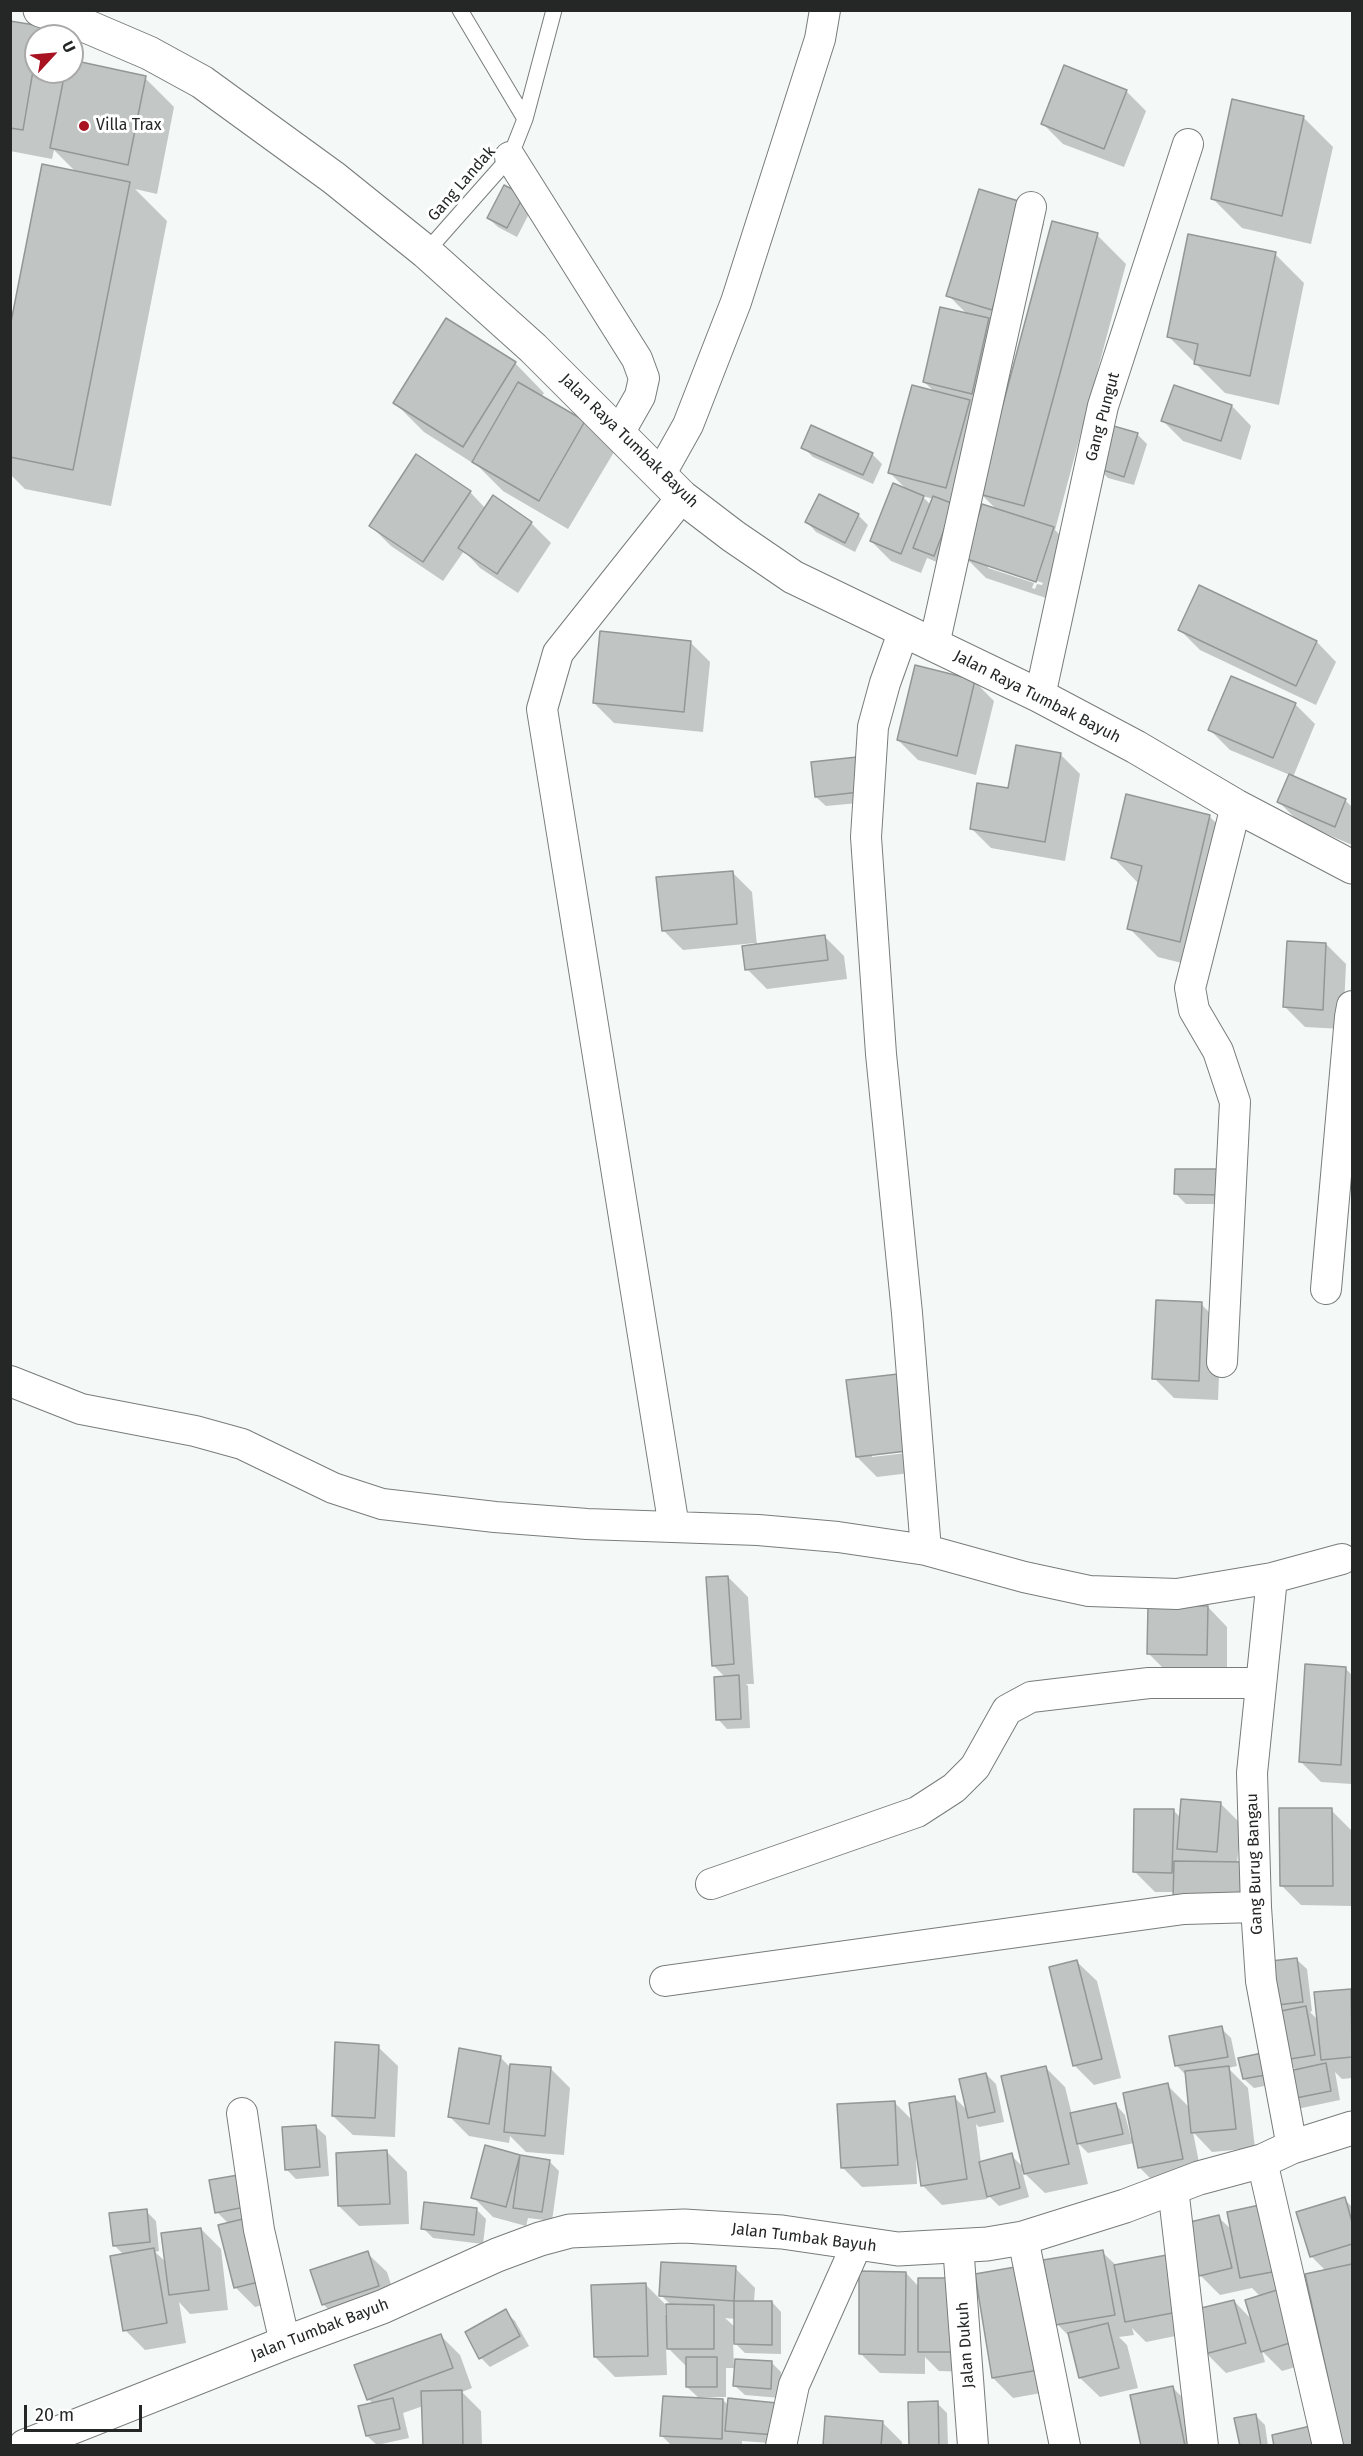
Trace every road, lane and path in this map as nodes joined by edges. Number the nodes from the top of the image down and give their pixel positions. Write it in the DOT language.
graph roads {
  1 [pos="40,10"];
  2 [pos="460,10"];
  3 [pos="554,10"];
  4 [pos="825,10"];
  5 [pos="525,119"];
  6 [pos="1188,144"];
  7 [pos="510,157"];
  8 [pos="1031,207"];
  9 [pos="426,252"];
  10 [pos="619,433"];
  11 [pos="671,486"];
  12 [pos="904,630"];
  13 [pos="934,645"];
  14 [pos="1040,696"];
  15 [pos="1236,806"];
  16 [pos="1353,867"];
  17 [pos="1353,1006"];
  18 [pos="1326,1289"];
  19 [pos="1222,1362"];
  20 [pos="10,1381"];
  21 [pos="674,1527"];
  22 [pos="926,1550"];
  23 [pos="1342,1559"];
  24 [pos="1272,1578"];
  25 [pos="1260,1683"];
  26 [pos="711,1884"];
  27 [pos="1256,1907"];
  28 [pos="665,1981"];
  29 [pos="242,2113"];
  30 [pos="1353,2128"];
  31 [pos="1292,2147"];
  32 [pos="1262,2161"];
  33 [pos="1173,2188"];
  34 [pos="1023,2238"];
  35 [pos="856,2244"];
  36 [pos="958,2245"];
  37 [pos="285,2343"];
  38 [pos="25,2445"];
  39 [pos="781,2445"];
  40 [pos="974,2445"];
  41 [pos="1065,2445"];
  42 [pos="1203,2445"];
  43 [pos="1328,2445"];
  1 -- 9 [label="street, Jalan Raya Tumbak Bayuh"];
  2 -- 5 [label="lane"];
  3 -- 5 [label="lane, Gang Landak"];
  4 -- 11 [label="street"];
  5 -- 7 [label="lane, Gang Landak"];
  6 -- 14 [label="street, Gang Pungut"];
  7 -- 9 [label="lane, Gang Landak"];
  7 -- 10 [label="street"];
  8 -- 13 [label="street"];
  9 -- 10 [label="street, Jalan Raya Tumbak Bayuh"];
  10 -- 11 [label="street, Jalan Raya Tumbak Bayuh"];
  11 -- 12 [label="street, Jalan Raya Tumbak Bayuh"];
  11 -- 21 [label="street"];
  12 -- 13 [label="street, Jalan Raya Tumbak Bayuh"];
  12 -- 22 [label="street"];
  13 -- 14 [label="street, Jalan Raya Tumbak Bayuh"];
  14 -- 15 [label="street, Jalan Raya Tumbak Bayuh"];
  15 -- 16 [label="street, Jalan Raya Tumbak Bayuh"];
  15 -- 19 [label="street"];
  17 -- 18 [label="street"];
  20 -- 21 [label="street"];
  21 -- 22 [label="street"];
  22 -- 24 [label="street"];
  23 -- 24 [label="street"];
  24 -- 25 [label="street, Gang Burug Bangau"];
  25 -- 26 [label="street"];
  25 -- 27 [label="street, Gang Burug Bangau"];
  27 -- 28 [label="street"];
  27 -- 31 [label="street, Gang Burug Bangau"];
  29 -- 37 [label="street"];
  30 -- 31 [label="street, Jalan Tumbak Bayuh"];
  31 -- 32 [label="street, Jalan Tumbak Bayuh"];
  32 -- 33 [label="street, Jalan Tumbak Bayuh"];
  32 -- 43 [label="street"];
  33 -- 34 [label="street, Jalan Tumbak Bayuh"];
  33 -- 42 [label="street"];
  34 -- 36 [label="street, Jalan Tumbak Bayuh"];
  34 -- 41 [label="street"];
  35 -- 36 [label="street, Jalan Tumbak Bayuh"];
  35 -- 37 [label="street, Jalan Tumbak Bayuh"];
  35 -- 39 [label="street"];
  36 -- 40 [label="street, Jalan Dukuh"];
  37 -- 38 [label="street, Jalan Tumbak Bayuh"];
}
